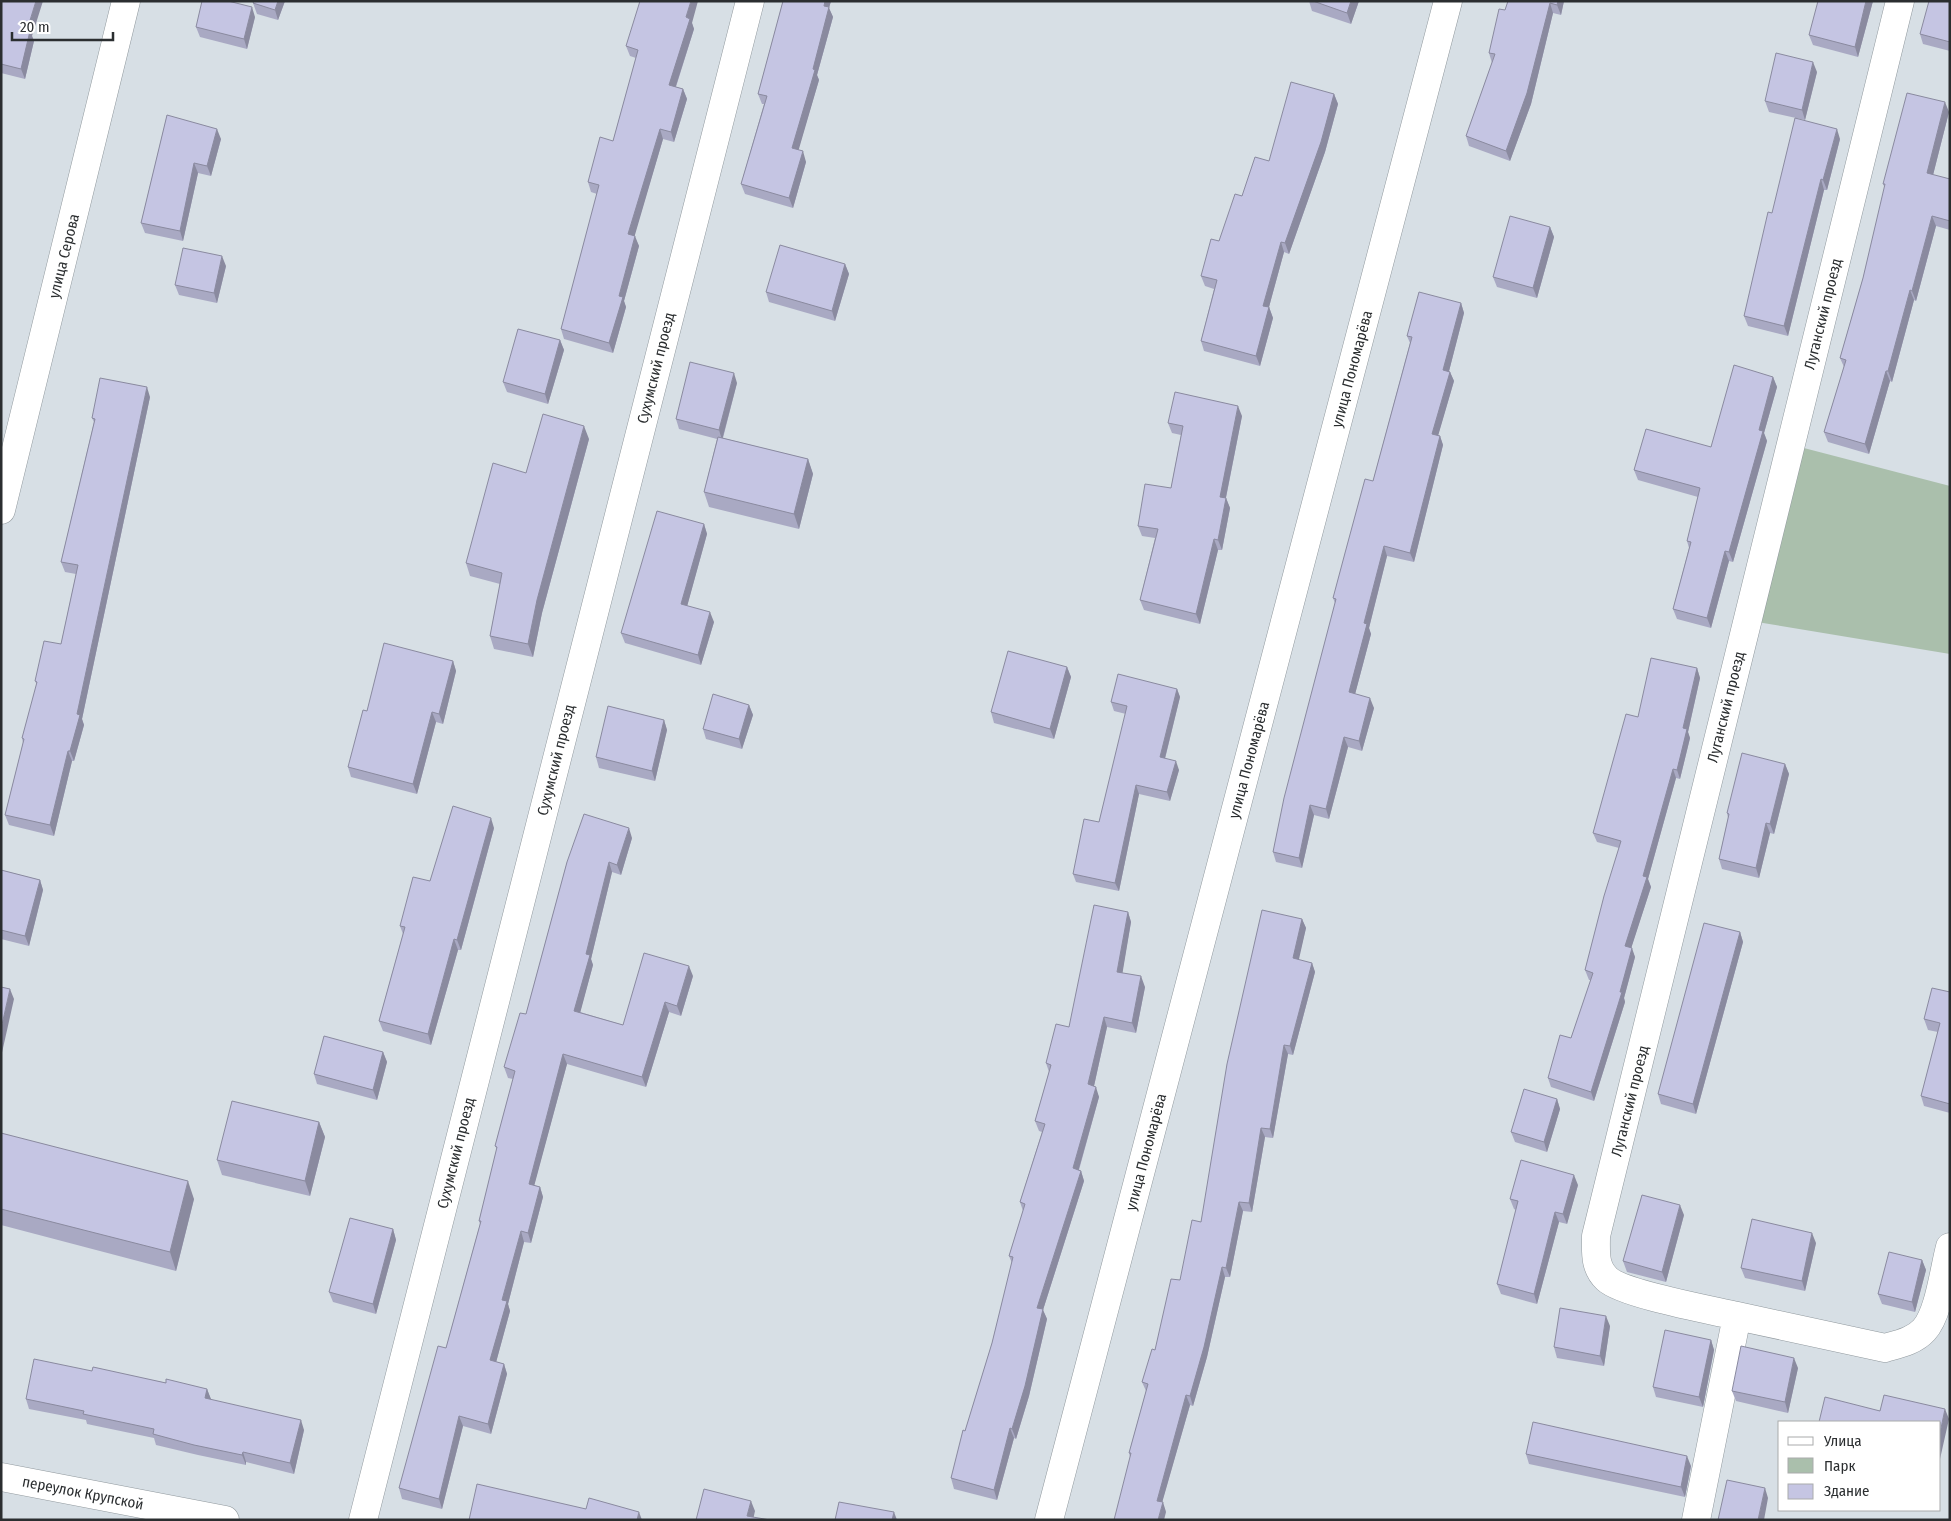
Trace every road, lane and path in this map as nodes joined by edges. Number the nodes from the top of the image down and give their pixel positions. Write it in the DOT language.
graph roads {
  1 [pos="126,1"];
  2 [pos="750,1"];
  3 [pos="1448,1"];
  4 [pos="1900,1"];
  5 [pos="1,510"];
  6 [pos="1950,1247"];
  7 [pos="1737,1316"];
  8 [pos="1,1477"];
  9 [pos="224,1520"];
  10 [pos="363,1520"];
  11 [pos="1050,1520"];
  12 [pos="1696,1520"];
  1 -- 5 [label="street, улица Серова"];
  2 -- 10 [label="street, Сухумский проезд"];
  3 -- 11 [label="street, улица Пономарёва"];
  4 -- 7 [label="street, Луганский проезд"];
  6 -- 7 [label="street, Луганский проезд"];
  7 -- 12 [label="street"];
  8 -- 9 [label="street, переулок Крупской"];
}
